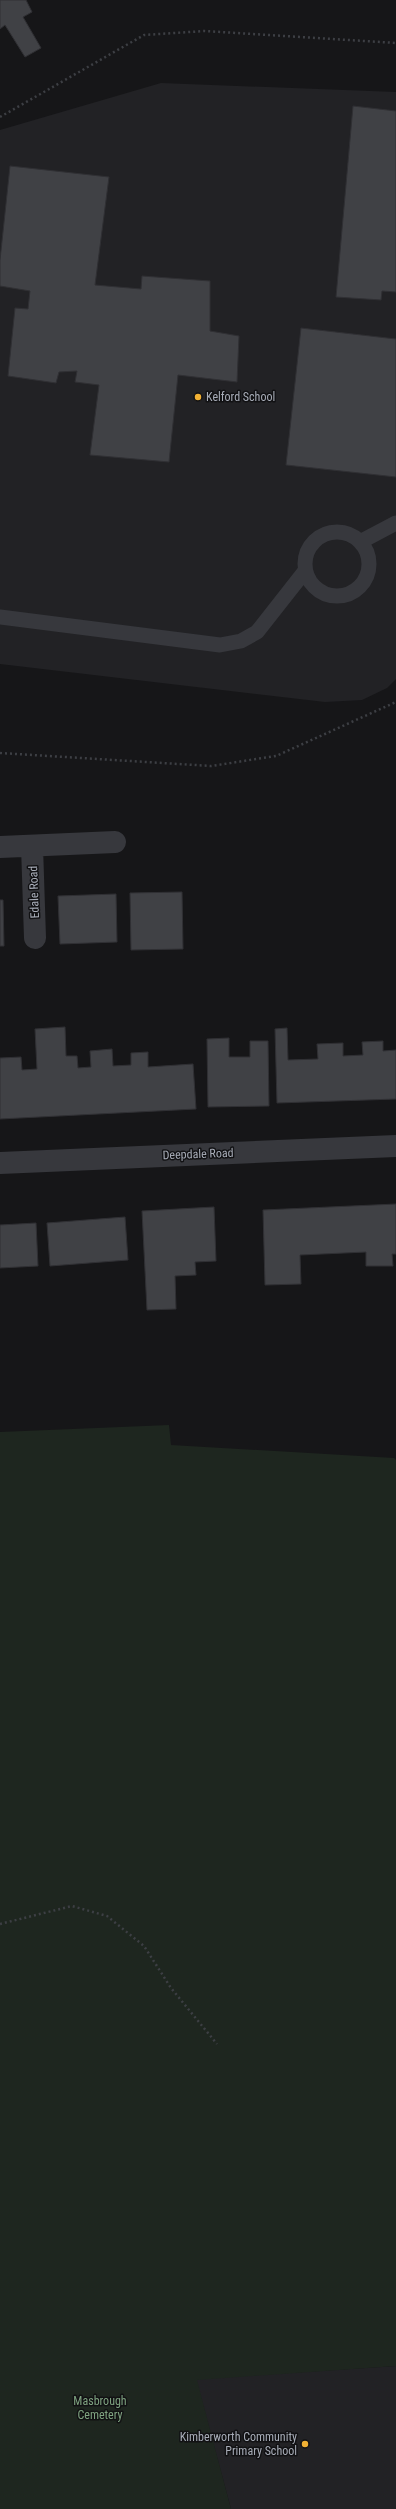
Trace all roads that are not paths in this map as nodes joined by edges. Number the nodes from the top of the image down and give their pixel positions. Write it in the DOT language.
graph roads {
  1 [pos="396,523"];
  2 [pos="360,542"];
  3 [pos="306,571"];
  4 [pos="0,617"];
  5 [pos="115,842"];
  6 [pos="32,846"];
  7 [pos="0,847"];
  8 [pos="35,938"];
  9 [pos="396,1146"];
  10 [pos="0,1163"];
  1 -- 2 [label="lane"];
  2 -- 3 [label="lane"];
  2 -- 3 [label="lane"];
  3 -- 4 [label="lane"];
  5 -- 6 [label="street"];
  6 -- 7 [label="street"];
  6 -- 8 [label="street, Edale Road"];
  9 -- 10 [label="street, Deepdale Road"];
}
